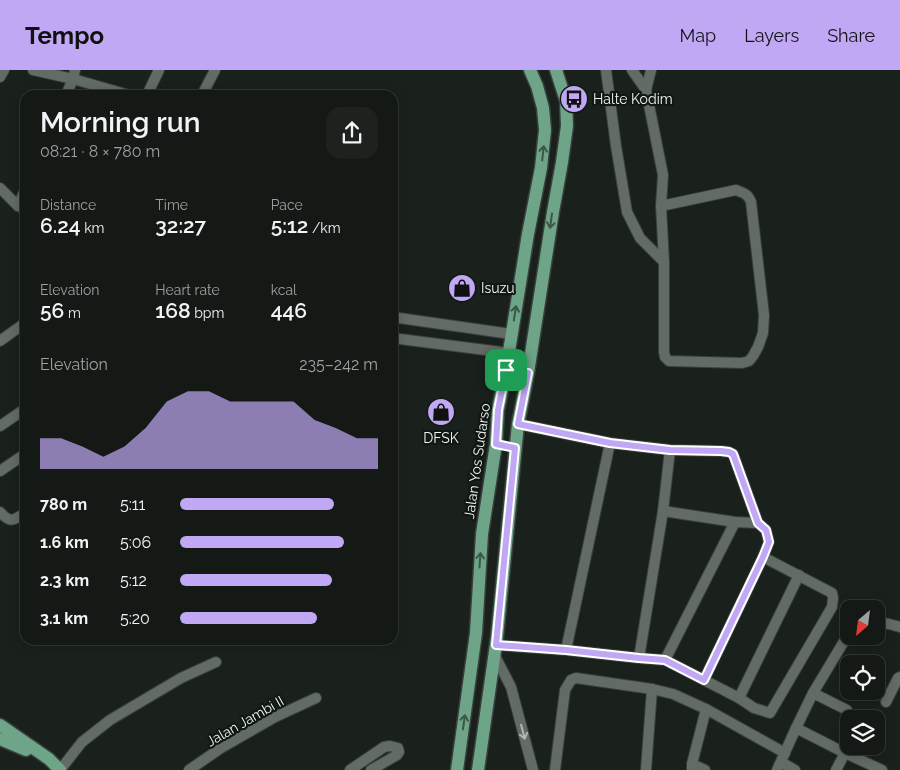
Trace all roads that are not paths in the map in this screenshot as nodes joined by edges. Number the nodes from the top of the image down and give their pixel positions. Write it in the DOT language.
graph roads {
  1 [pos="4,70"];
  2 [pos="33,70"];
  3 [pos="159,70"];
  4 [pos="216,70"];
  5 [pos="530,70"];
  6 [pos="556,70"];
  7 [pos="606,70"];
  8 [pos="632,70"];
  9 [pos="651,70"];
  10 [pos="74,74"];
  11 [pos="0,77"];
  12 [pos="68,90"];
  13 [pos="110,90"];
  14 [pos="149,90"];
  15 [pos="205,90"];
  16 [pos="646,90"];
  17 [pos="0,188"];
  18 [pos="20,206"];
  19 [pos="661,206"];
  20 [pos="664,262"];
  21 [pos="398,318"];
  22 [pos="20,327"];
  23 [pos="512,334"];
  24 [pos="398,339"];
  25 [pos="0,341"];
  26 [pos="509,353"];
  27 [pos="506,370"];
  28 [pos="528,373"];
  29 [pos="20,412"];
  30 [pos="518,424"];
  31 [pos="0,426"];
  32 [pos="610,443"];
  33 [pos="496,444"];
  34 [pos="515,448"];
  35 [pos="670,450"];
  36 [pos="20,458"];
  37 [pos="0,472"];
  38 [pos="663,511"];
  39 [pos="0,512"];
  40 [pos="20,519"];
  41 [pos="735,522"];
  42 [pos="758,523"];
  43 [pos="763,557"];
  44 [pos="799,575"];
  45 [pos="885,623"];
  46 [pos="900,627"];
  47 [pos="842,645"];
  48 [pos="495,649"];
  49 [pos="566,650"];
  50 [pos="639,658"];
  51 [pos="665,660"];
  52 [pos="216,662"];
  53 [pos="900,677"];
  54 [pos="704,680"];
  55 [pos="652,689"];
  56 [pos="813,693"];
  57 [pos="316,698"];
  58 [pos="739,698"];
  59 [pos="886,702"];
  60 [pos="706,709"];
  61 [pos="848,710"];
  62 [pos="0,725"];
  63 [pos="796,728"];
  64 [pos="0,739"];
  65 [pos="840,750"];
  66 [pos="844,755"];
  67 [pos="849,755"];
  68 [pos="49,759"];
  69 [pos="781,762"];
  70 [pos="692,767"];
  71 [pos="60,770"];
  72 [pos="189,770"];
  73 [pos="350,770"];
  74 [pos="371,770"];
  75 [pos="457,770"];
  76 [pos="478,770"];
  77 [pos="533,770"];
  78 [pos="555,770"];
  79 [pos="646,770"];
  80 [pos="706,770"];
  81 [pos="795,770"];
  82 [pos="836,770"];
  83 [pos="882,770"];
  1 -- 11 [label="street"];
  2 -- 10 [label="street"];
  3 -- 14 [label="street"];
  4 -- 15 [label="street"];
  23 -- 5 [label="main road, Jalan Yos Sudarso, one-way"];
  6 -- 28 [label="main road, one-way"];
  7 -- 20 [label="street"];
  8 -- 16 [label="street"];
  9 -- 16 [label="street"];
  10 -- 12 [label="street"];
  10 -- 13 [label="street"];
  16 -- 19 [label="street"];
  17 -- 18 [label="street"];
  19 -- 20 [label="street"];
  19 -- 20 [label="street"];
  21 -- 23 [label="street"];
  22 -- 25 [label="street"];
  23 -- 26 [label="main road, Jalan Yos Sudarso"];
  24 -- 26 [label="street"];
  26 -- 27 [label="main road, Jalan Yos Sudarso"];
  27 -- 28 [label="main road"];
  27 -- 33 [label="main road, Jalan Yos Sudarso"];
  28 -- 30 [label="main road"];
  29 -- 31 [label="street"];
  30 -- 32 [label="street"];
  30 -- 34 [label="main road"];
  32 -- 35 [label="street"];
  32 -- 49 [label="street"];
  33 -- 34 [label="main road"];
  75 -- 33 [label="main road, Jalan Yos Sudarso, one-way"];
  34 -- 48 [label="main road"];
  35 -- 38 [label="street"];
  35 -- 42 [label="street"];
  36 -- 37 [label="street"];
  38 -- 41 [label="street"];
  38 -- 50 [label="street"];
  39 -- 40 [label="street"];
  41 -- 42 [label="street"];
  41 -- 51 [label="street"];
  42 -- 43 [label="street"];
  43 -- 44 [label="street"];
  43 -- 54 [label="street"];
  44 -- 58 [label="street"];
  44 -- 58 [label="street"];
  45 -- 46 [label="street"];
  47 -- 56 [label="street"];
  48 -- 49 [label="street"];
  48 -- 76 [label="main road"];
  48 -- 77 [label="street, one-way"];
  49 -- 50 [label="street"];
  50 -- 51 [label="street"];
  51 -- 54 [label="street"];
  52 -- 71 [label="street"];
  53 -- 59 [label="street"];
  54 -- 58 [label="street"];
  55 -- 60 [label="street"];
  55 -- 78 [label="street"];
  55 -- 79 [label="street"];
  56 -- 61 [label="street"];
  56 -- 63 [label="street"];
  57 -- 72 [label="street, Jalan Jambi II"];
  60 -- 69 [label="street"];
  60 -- 70 [label="street"];
  62 -- 68 [label="main road"];
  63 -- 65 [label="street"];
  63 -- 69 [label="street"];
  64 -- 68 [label="main road"];
  66 -- 82 [label="street"];
  67 -- 83 [label="street"];
  68 -- 71 [label="main road"];
  69 -- 81 [label="street"];
  70 -- 80 [label="street"];
  73 -- 74 [label="street"];
}
